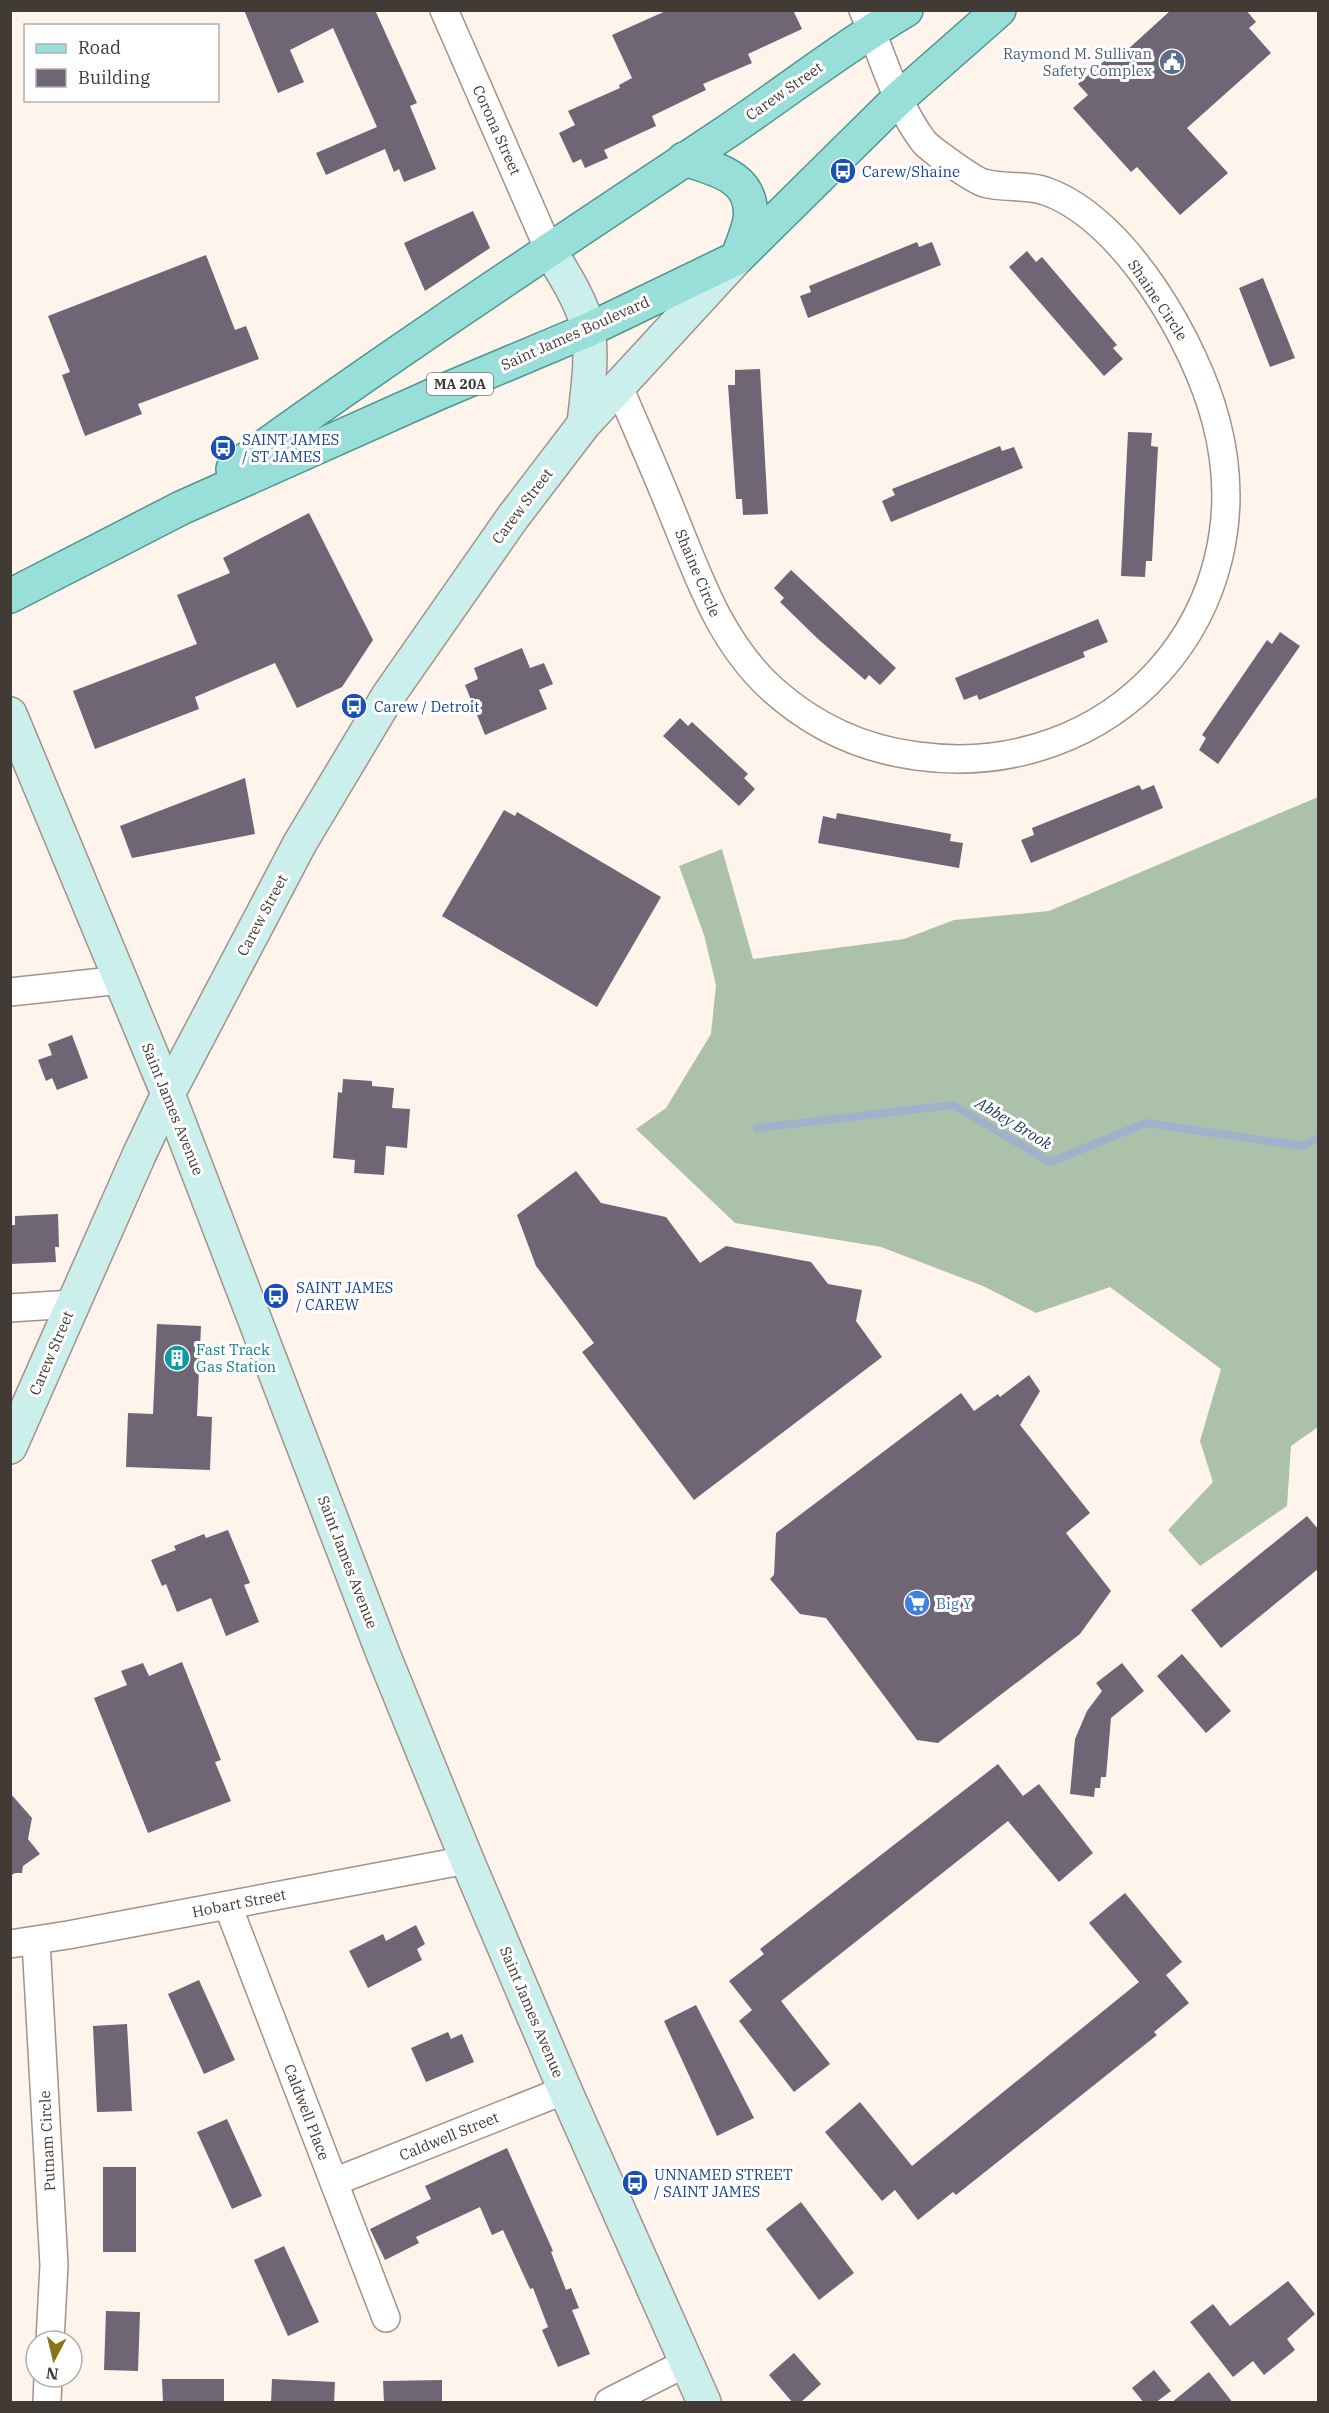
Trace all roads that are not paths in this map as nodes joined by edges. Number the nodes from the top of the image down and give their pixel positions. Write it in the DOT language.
graph roads {
  1 [pos="444,10"];
  2 [pos="906,10"];
  3 [pos="999,10"];
  4 [pos="867,20"];
  5 [pos="898,99"];
  6 [pos="684,159"];
  7 [pos="549,250"];
  8 [pos="737,258"];
  9 [pos="588,330"];
  10 [pos="619,387"];
  11 [pos="584,424"];
  12 [pos="181,508"];
  13 [pos="10,596"];
  14 [pos="10,714"];
  15 [pos="121,980"];
  16 [pos="10,992"];
  17 [pos="168,1094"];
  18 [pos="72,1304"];
  19 [pos="10,1308"];
  20 [pos="10,1447"];
  21 [pos="467,1860"];
  22 [pos="228,1906"];
  23 [pos="23,1943"];
  24 [pos="564,2090"];
  25 [pos="334,2182"];
  26 [pos="386,2318"];
  27 [pos="51,2329"];
  28 [pos="686,2363"];
  29 [pos="609,2403"];
  30 [pos="704,2403"];
  1 -- 7 [label="street, Corona Street"];
  2 -- 4 [label="main road, Carew Street / MA 20A"];
  3 -- 5 [label="main road, Carew Street / MA 20A"];
  4 -- 5 [label="street"];
  4 -- 6 [label="main road, Carew Street / MA 20A"];
  5 -- 8 [label="main road, Carew Street / MA 20A"];
  5 -- 10 [label="street, Shaine Circle"];
  6 -- 7 [label="main road, Carew Street / MA 20A"];
  6 -- 8 [label="main road"];
  7 -- 9 [label="main road"];
  7 -- 12 [label="main road, Saint James Boulevard / MA 20A"];
  8 -- 9 [label="main road, Saint James Boulevard / MA 20A"];
  8 -- 10 [label="main road, Carew Street"];
  9 -- 11 [label="main road"];
  9 -- 12 [label="main road, Saint James Boulevard / MA 20A"];
  10 -- 11 [label="main road, Carew Street"];
  11 -- 17 [label="main road, Carew Street"];
  12 -- 13 [label="main road, Saint James Boulevard / MA 20A"];
  14 -- 15 [label="main road, Saint James Avenue"];
  15 -- 16 [label="street"];
  15 -- 17 [label="main road, Saint James Avenue"];
  17 -- 18 [label="main road, Carew Street"];
  17 -- 21 [label="main road, Saint James Avenue"];
  18 -- 19 [label="street"];
  18 -- 20 [label="main road, Carew Street"];
  21 -- 22 [label="street, Hobart Street"];
  21 -- 24 [label="main road, Saint James Avenue"];
  22 -- 23 [label="street, Hobart Street"];
  22 -- 25 [label="street, Caldwell Place"];
  23 -- 27 [label="street, Putnam Circle"];
  24 -- 25 [label="street, Caldwell Street"];
  24 -- 28 [label="main road, Saint James Avenue"];
  25 -- 26 [label="street, Caldwell Place"];
  28 -- 29 [label="street"];
  28 -- 30 [label="main road, Saint James Avenue"];
}
